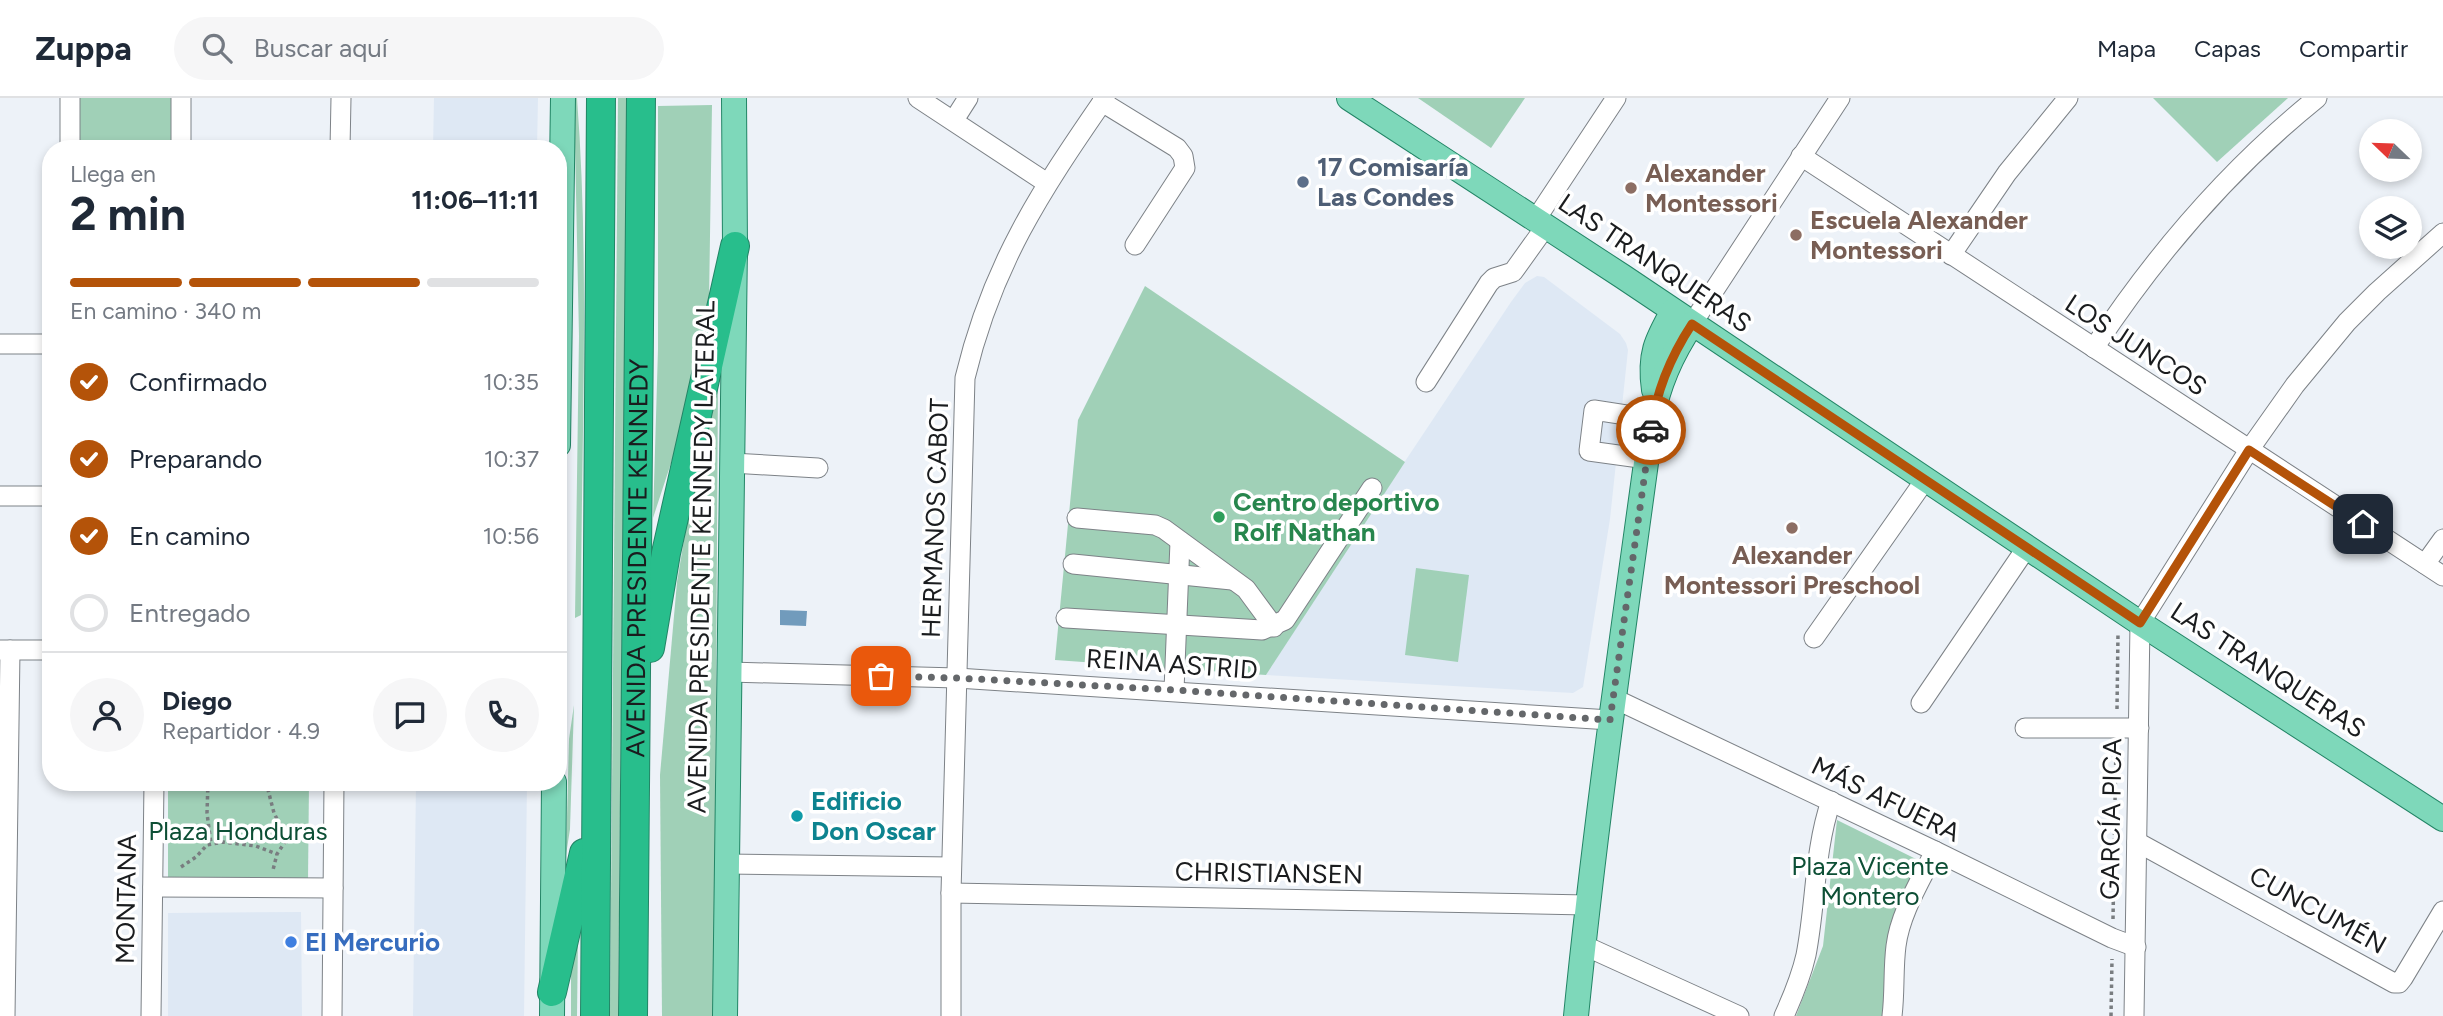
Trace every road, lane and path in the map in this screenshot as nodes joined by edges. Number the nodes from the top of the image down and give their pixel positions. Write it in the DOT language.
graph roads {
  1 [pos="71,98"];
  2 [pos="181,98"];
  3 [pos="341,98"];
  4 [pos="563,98"];
  5 [pos="601,98"];
  6 [pos="641,98"];
  7 [pos="734,98"];
  8 [pos="918,98"];
  9 [pos="968,98"];
  10 [pos="1349,98"];
  11 [pos="1616,98"];
  12 [pos="1840,98"];
  13 [pos="2068,98"];
  14 [pos="2317,98"];
  15 [pos="1104,100"];
  16 [pos="1378,106"];
  17 [pos="954,120"];
  18 [pos="70,140"];
  19 [pos="181,140"];
  20 [pos="340,140"];
  21 [pos="562,140"];
  22 [pos="1801,156"];
  23 [pos="1048,183"];
  24 [pos="1541,223"];
  25 [pos="2443,233"];
  26 [pos="1135,245"];
  27 [pos="735,246"];
  28 [pos="1951,255"];
  29 [pos="1683,317"];
  30 [pos="0,344"];
  31 [pos="42,344"];
  32 [pos="2094,348"];
  33 [pos="1426,383"];
  34 [pos="1654,410"];
  35 [pos="2249,450"];
  36 [pos="1647,459"];
  37 [pos="732,463"];
  38 [pos="818,468"];
  39 [pos="1925,480"];
  40 [pos="1372,488"];
  41 [pos="0,496"];
  42 [pos="42,496"];
  43 [pos="1077,518"];
  44 [pos="2443,539"];
  45 [pos="1180,542"];
  46 [pos="2027,547"];
  47 [pos="1073,564"];
  48 [pos="2425,564"];
  49 [pos="1178,575"];
  50 [pos="2443,576"];
  51 [pos="1235,581"];
  52 [pos="2119,608"];
  53 [pos="1066,618"];
  54 [pos="2140,623"];
  55 [pos="1176,626"];
  56 [pos="1274,627"];
  57 [pos="1814,638"];
  58 [pos="5,650"];
  59 [pos="42,650"];
  60 [pos="729,672"];
  61 [pos="957,678"];
  62 [pos="1174,690"];
  63 [pos="1921,703"];
  64 [pos="1612,709"];
  65 [pos="2025,728"];
  66 [pos="2116,728"];
  67 [pos="2139,728"];
  68 [pos="636,734"];
  69 [pos="597,774"];
  70 [pos="154,791"];
  71 [pos="208,791"];
  72 [pos="268,791"];
  73 [pos="334,791"];
  74 [pos="554,791"];
  75 [pos="1831,801"];
  76 [pos="2443,819"];
  77 [pos="2137,842"];
  78 [pos="211,844"];
  79 [pos="1935,851"];
  80 [pos="277,853"];
  81 [pos="727,864"];
  82 [pos="951,867"];
  83 [pos="153,887"];
  84 [pos="333,888"];
  85 [pos="269,889"];
  86 [pos="951,893"];
  87 [pos="1587,905"];
  88 [pos="2443,911"];
  89 [pos="3,929"];
  90 [pos="2112,938"];
  91 [pos="1583,945"];
  92 [pos="2136,947"];
  93 [pos="552,1004"];
  94 [pos="5,1016"];
  95 [pos="152,1016"];
  96 [pos="332,1016"];
  97 [pos="595,1016"];
  98 [pos="636,1016"];
  99 [pos="725,1016"];
  100 [pos="951,1016"];
  101 [pos="1576,1016"];
  102 [pos="1739,1016"];
  103 [pos="1784,1016"];
  104 [pos="1892,1016"];
  105 [pos="2111,1016"];
  106 [pos="2134,1016"];
  1 -- 18 [label="street"];
  2 -- 19 [label="street"];
  3 -- 20 [label="street"];
  4 -- 21 [label="main road"];
  5 -- 69 [label="highway, AVENIDA PRESIDENTE KENNEDY"];
  6 -- 68 [label="highway, AVENIDA PRESIDENTE KENNEDY"];
  7 -- 27 [label="main road, AVENIDA PRESIDENTE KENNEDY LATERAL"];
  8 -- 17 [label="street"];
  9 -- 17 [label="street"];
  10 -- 16 [label="main road, LAS TRANQUERAS"];
  11 -- 24 [label="street"];
  12 -- 22 [label="street"];
  13 -- 28 [label="street"];
  14 -- 32 [label="street"];
  15 -- 23 [label="street, HERMANOS CABOT"];
  15 -- 26 [label="street"];
  16 -- 24 [label="main road, LAS TRANQUERAS"];
  17 -- 23 [label="street"];
  22 -- 28 [label="street, LOS JUNCOS"];
  22 -- 29 [label="street"];
  23 -- 61 [label="street, HERMANOS CABOT"];
  24 -- 29 [label="main road, LAS TRANQUERAS"];
  24 -- 33 [label="street"];
  25 -- 35 [label="street"];
  27 -- 37 [label="main road, AVENIDA PRESIDENTE KENNEDY LATERAL"];
  27 -- 68 [label="highway"];
  28 -- 32 [label="street, LOS JUNCOS"];
  29 -- 34 [label="main road"];
  29 -- 39 [label="main road, LAS TRANQUERAS"];
  30 -- 31 [label="street"];
  32 -- 35 [label="street, LOS JUNCOS"];
  34 -- 36 [label="main road"];
  34 -- 36 [label="street"];
  35 -- 48 [label="street, LOS JUNCOS"];
  35 -- 54 [label="street"];
  36 -- 64 [label="main road"];
  37 -- 38 [label="street"];
  37 -- 60 [label="main road, AVENIDA PRESIDENTE KENNEDY LATERAL"];
  39 -- 46 [label="main road, LAS TRANQUERAS"];
  39 -- 57 [label="street"];
  40 -- 56 [label="street"];
  41 -- 42 [label="street"];
  43 -- 45 [label="street"];
  44 -- 48 [label="street"];
  45 -- 49 [label="street"];
  45 -- 51 [label="street"];
  46 -- 52 [label="main road, LAS TRANQUERAS"];
  46 -- 63 [label="street"];
  47 -- 49 [label="street"];
  48 -- 50 [label="street, LOS JUNCOS"];
  49 -- 51 [label="street"];
  49 -- 55 [label="street"];
  51 -- 56 [label="street"];
  52 -- 54 [label="main road, LAS TRANQUERAS"];
  52 -- 66 [label="path"];
  53 -- 55 [label="street"];
  54 -- 67 [label="street, GARCÍA PICA"];
  54 -- 76 [label="main road, LAS TRANQUERAS"];
  55 -- 56 [label="street"];
  55 -- 62 [label="street"];
  58 -- 59 [label="street"];
  58 -- 89 [label="street"];
  60 -- 61 [label="street, REINA ASTRID"];
  60 -- 81 [label="main road, AVENIDA PRESIDENTE KENNEDY LATERAL"];
  61 -- 62 [label="street, REINA ASTRID"];
  61 -- 82 [label="street, HERMANOS CABOT"];
  62 -- 64 [label="street, REINA ASTRID"];
  64 -- 75 [label="street, MÁS AFUERA"];
  64 -- 87 [label="main road"];
  65 -- 66 [label="street"];
  66 -- 67 [label="street"];
  66 -- 90 [label="path"];
  67 -- 77 [label="street, GARCÍA PICA"];
  68 -- 98 [label="highway, AVENIDA PRESIDENTE KENNEDY"];
  69 -- 93 [label="highway"];
  69 -- 97 [label="highway, AVENIDA PRESIDENTE KENNEDY"];
  70 -- 83 [label="street, MONTANA"];
  71 -- 78 [label="path"];
  72 -- 80 [label="path"];
  73 -- 84 [label="street"];
  74 -- 93 [label="main road"];
  75 -- 79 [label="street, MÁS AFUERA"];
  75 -- 103 [label="street"];
  77 -- 88 [label="street, CUNCUMÉN"];
  77 -- 92 [label="street, GARCÍA PICA"];
  78 -- 80 [label="path"];
  78 -- 83 [label="path"];
  79 -- 90 [label="street, MÁS AFUERA"];
  79 -- 104 [label="street"];
  80 -- 85 [label="path"];
  81 -- 82 [label="street"];
  81 -- 99 [label="main road, AVENIDA PRESIDENTE KENNEDY LATERAL"];
  82 -- 86 [label="street, HERMANOS CABOT"];
  83 -- 85 [label="street"];
  83 -- 95 [label="street, MONTANA"];
  84 -- 85 [label="street"];
  84 -- 96 [label="street"];
  86 -- 87 [label="street, CHRISTIANSEN"];
  86 -- 100 [label="street, HERMANOS CABOT"];
  87 -- 91 [label="main road"];
  89 -- 94 [label="street"];
  90 -- 92 [label="street, MÁS AFUERA"];
  90 -- 105 [label="path"];
  91 -- 101 [label="main road"];
  91 -- 102 [label="street"];
  92 -- 106 [label="street, GARCÍA PICA"];
}
